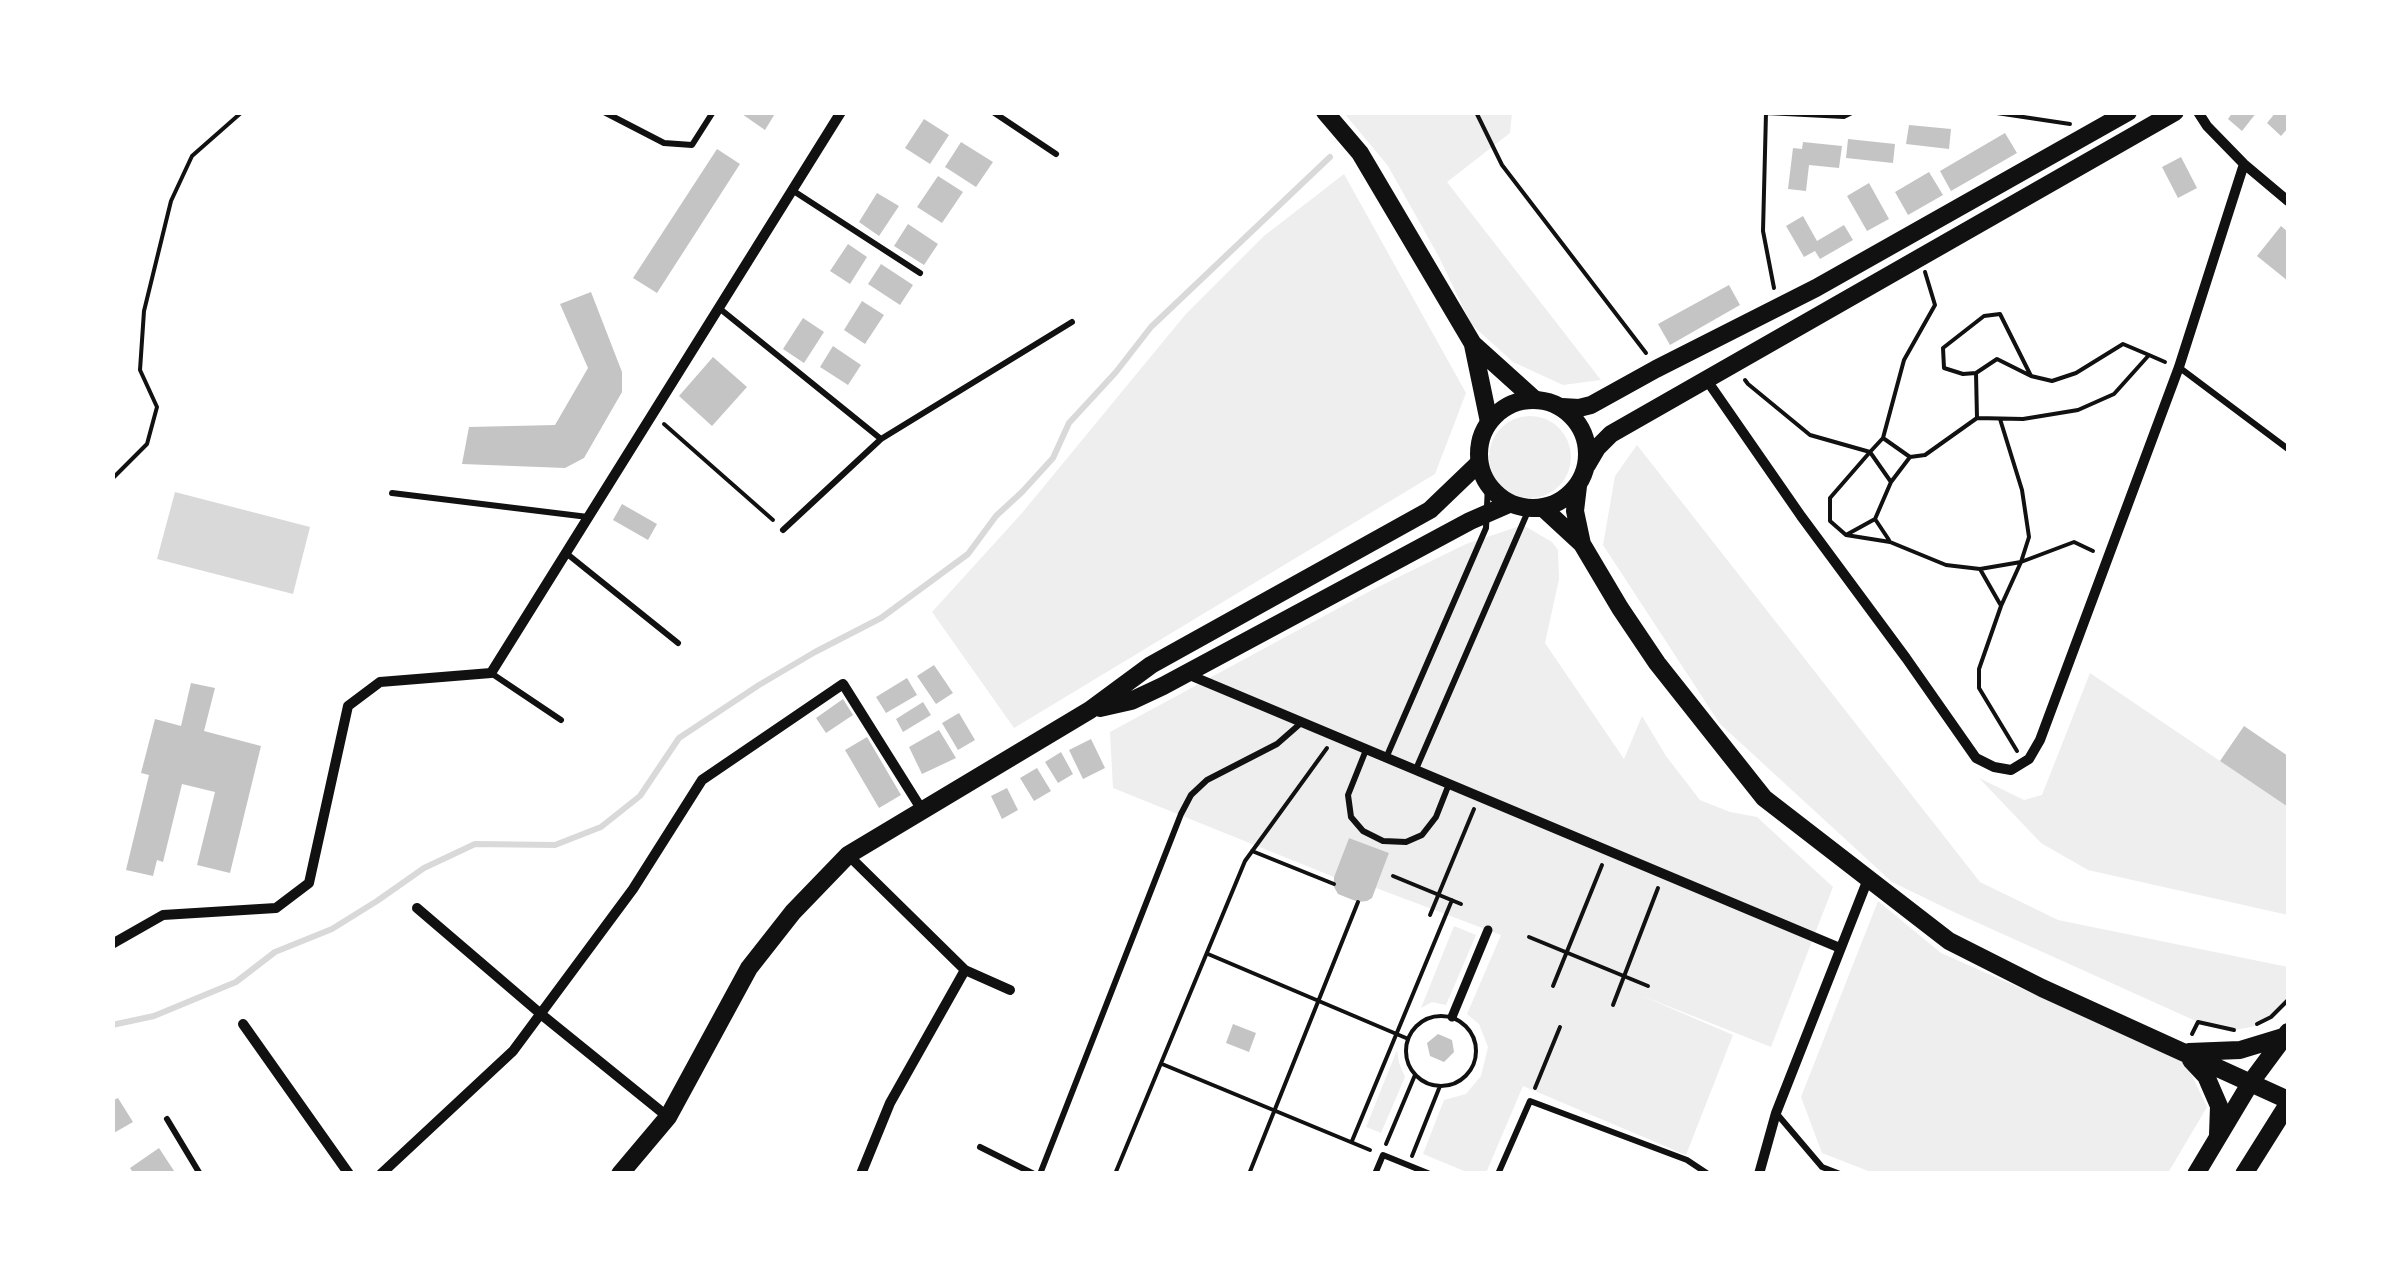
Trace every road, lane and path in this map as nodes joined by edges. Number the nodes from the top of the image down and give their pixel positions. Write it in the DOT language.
graph roads {
  1 [pos="242,112"];
  2 [pos="604,112"];
  3 [pos="713,112"];
  4 [pos="840,112"];
  5 [pos="993,112"];
  6 [pos="1324,112"];
  7 [pos="1476,112"];
  8 [pos="1854,112"];
  9 [pos="1990,112"];
  10 [pos="2128,112"];
  11 [pos="2175,112"];
  12 [pos="2198,112"];
  13 [pos="1766,113"];
  14 [pos="2099,129"];
  15 [pos="1056,154"];
  16 [pos="2244,164"];
  17 [pos="792,190"];
  18 [pos="2288,201"];
  19 [pos="1918,260"];
  20 [pos="920,273"];
  21 [pos="719,308"];
  22 [pos="1777,308"];
  23 [pos="1072,322"];
  24 [pos="1473,344"];
  25 [pos="2149,356"];
  26 [pos="1736,363"];
  27 [pos="2179,367"];
  28 [pos="1656,369"];
  29 [pos="1976,373"];
  30 [pos="2031,376"];
  31 [pos="1706,379"];
  32 [pos="1534,399"];
  33 [pos="1562,407"];
  34 [pos="653,414"];
  35 [pos="1977,418"];
  36 [pos="2000,419"];
  37 [pos="1490,422"];
  38 [pos="1883,438"];
  39 [pos="881,439"];
  40 [pos="2288,449"];
  41 [pos="1870,452"];
  42 [pos="1910,457"];
  43 [pos="1479,462"];
  44 [pos="1587,466"];
  45 [pos="112,480"];
  46 [pos="1891,482"];
  47 [pos="1488,485"];
  48 [pos="1578,486"];
  49 [pos="392,493"];
  50 [pos="1509,504"];
  51 [pos="1536,508"];
  52 [pos="1488,511"];
  53 [pos="588,517"];
  54 [pos="1875,519"];
  55 [pos="783,530"];
  56 [pos="1846,535"];
  57 [pos="1890,542"];
  58 [pos="1582,544"];
  59 [pos="566,552"];
  60 [pos="2107,558"];
  61 [pos="2022,562"];
  62 [pos="1980,570"];
  63 [pos="2001,606"];
  64 [pos="678,644"];
  65 [pos="1152,665"];
  66 [pos="492,673"];
  67 [pos="1187,674"];
  68 [pos="1163,686"];
  69 [pos="1090,710"];
  70 [pos="561,720"];
  71 [pos="1302,722"];
  72 [pos="1336,736"];
  73 [pos="1366,749"];
  74 [pos="1386,758"];
  75 [pos="2024,763"];
  76 [pos="1416,770"];
  77 [pos="1449,784"];
  78 [pos="1480,797"];
  79 [pos="922,810"];
  80 [pos="1608,850"];
  81 [pos="1252,851"];
  82 [pos="848,855"];
  83 [pos="1664,874"];
  84 [pos="1394,876"];
  85 [pos="1868,879"];
  86 [pos="1334,884"];
  87 [pos="1438,895"];
  88 [pos="1452,900"];
  89 [pos="1358,902"];
  90 [pos="1461,904"];
  91 [pos="417,908"];
  92 [pos="1430,915"];
  93 [pos="1488,930"];
  94 [pos="1529,937"];
  95 [pos="112,944"];
  96 [pos="1840,948"];
  97 [pos="1566,952"];
  98 [pos="1208,954"];
  99 [pos="965,970"];
  100 [pos="1624,976"];
  101 [pos="1553,986"];
  102 [pos="1648,986"];
  103 [pos="1010,990"];
  104 [pos="2288,1000"];
  105 [pos="1319,1001"];
  106 [pos="1612,1005"];
  107 [pos="542,1016"];
  108 [pos="1452,1018"];
  109 [pos="243,1024"];
  110 [pos="1560,1027"];
  111 [pos="2252,1027"];
  112 [pos="2234,1030"];
  113 [pos="1396,1034"];
  114 [pos="2287,1034"];
  115 [pos="1408,1039"];
  116 [pos="2184,1052"];
  117 [pos="1162,1064"];
  118 [pos="1416,1075"];
  119 [pos="2251,1082"];
  120 [pos="1440,1086"];
  121 [pos="1530,1101"];
  122 [pos="2288,1102"];
  123 [pos="1274,1110"];
  124 [pos="1776,1113"];
  125 [pos="668,1117"];
  126 [pos="167,1120"];
  127 [pos="2218,1136"];
  128 [pos="1352,1142"];
  129 [pos="980,1147"];
  130 [pos="1383,1155"];
  131 [pos="1408,1165"];
  132 [pos="200,1174"];
  133 [pos="349,1174"];
  134 [pos="381,1174"];
  135 [pos="620,1174"];
  136 [pos="861,1174"];
  137 [pos="1037,1174"];
  138 [pos="1115,1174"];
  139 [pos="1249,1174"];
  140 [pos="1375,1174"];
  141 [pos="1430,1174"];
  142 [pos="1498,1174"];
  143 [pos="1708,1174"];
  144 [pos="1759,1174"];
  145 [pos="1840,1174"];
  146 [pos="2196,1174"];
  147 [pos="2244,1174"];
  1 -- 45 [label="path"];
  2 -- 3 [label="lane"];
  4 -- 17 [label="street"];
  5 -- 15 [label="lane"];
  6 -- 24 [label="main road"];
  7 -- 28 [label="path"];
  8 -- 13 [label="path"];
  9 -- 14 [label="path"];
  10 -- 14 [label="main road"];
  11 -- 19 [label="main road"];
  12 -- 16 [label="street"];
  13 -- 22 [label="path"];
  14 -- 22 [label="main road"];
  16 -- 18 [label="street"];
  16 -- 27 [label="street"];
  17 -- 20 [label="lane"];
  17 -- 21 [label="street"];
  19 -- 26 [label="main road"];
  19 -- 38 [label="path"];
  21 -- 34 [label="street"];
  21 -- 39 [label="lane"];
  22 -- 28 [label="main road"];
  23 -- 39 [label="lane"];
  24 -- 32 [label="main road"];
  24 -- 37 [label="main road"];
  25 -- 27 [label="path"];
  25 -- 30 [label="path"];
  25 -- 36 [label="path"];
  26 -- 31 [label="main road"];
  26 -- 41 [label="path"];
  27 -- 40 [label="lane"];
  27 -- 60 [label="street"];
  28 -- 33 [label="main road"];
  29 -- 30 [label="path"];
  29 -- 30 [label="path"];
  29 -- 35 [label="path"];
  31 -- 44 [label="main road"];
  31 -- 75 [label="street"];
  32 -- 33 [label="main road"];
  32 -- 37 [label="main road"];
  33 -- 44 [label="main road"];
  34 -- 53 [label="street"];
  34 -- 55 [label="path"];
  35 -- 36 [label="path"];
  35 -- 42 [label="path"];
  36 -- 61 [label="path"];
  37 -- 43 [label="main road"];
  38 -- 41 [label="path"];
  38 -- 42 [label="path"];
  39 -- 55 [label="lane"];
  41 -- 46 [label="path"];
  41 -- 56 [label="path"];
  42 -- 46 [label="path"];
  43 -- 47 [label="main road"];
  43 -- 65 [label="main road"];
  44 -- 48 [label="main road"];
  46 -- 54 [label="path"];
  47 -- 50 [label="main road"];
  47 -- 52 [label="lane"];
  48 -- 51 [label="main road"];
  48 -- 58 [label="main road"];
  49 -- 53 [label="lane"];
  50 -- 51 [label="main road"];
  50 -- 52 [label="main road"];
  51 -- 58 [label="main road"];
  51 -- 76 [label="lane"];
  52 -- 67 [label="main road"];
  52 -- 74 [label="lane"];
  53 -- 59 [label="street"];
  54 -- 56 [label="path"];
  54 -- 57 [label="path"];
  56 -- 57 [label="path"];
  57 -- 62 [label="path"];
  58 -- 85 [label="main road"];
  59 -- 64 [label="lane"];
  59 -- 66 [label="street"];
  60 -- 61 [label="path"];
  60 -- 75 [label="street"];
  61 -- 62 [label="path"];
  61 -- 63 [label="path"];
  62 -- 63 [label="path"];
  63 -- 75 [label="path"];
  65 -- 68 [label="main road"];
  65 -- 69 [label="main road"];
  66 -- 70 [label="lane"];
  66 -- 95 [label="street"];
  67 -- 68 [label="main road"];
  67 -- 71 [label="street"];
  68 -- 69 [label="main road"];
  69 -- 79 [label="main road"];
  71 -- 72 [label="street"];
  71 -- 137 [label="lane"];
  72 -- 73 [label="street"];
  72 -- 81 [label="path"];
  73 -- 74 [label="street"];
  73 -- 77 [label="lane"];
  74 -- 76 [label="street"];
  76 -- 77 [label="street"];
  77 -- 78 [label="street"];
  78 -- 80 [label="street"];
  78 -- 87 [label="path"];
  79 -- 82 [label="main road"];
  79 -- 107 [label="street"];
  80 -- 83 [label="street"];
  80 -- 97 [label="path"];
  81 -- 86 [label="path"];
  81 -- 98 [label="path"];
  82 -- 99 [label="street"];
  82 -- 125 [label="main road"];
  83 -- 96 [label="street"];
  83 -- 100 [label="path"];
  84 -- 87 [label="path"];
  85 -- 96 [label="street"];
  85 -- 116 [label="main road"];
  87 -- 88 [label="path"];
  87 -- 92 [label="path"];
  88 -- 90 [label="path"];
  88 -- 113 [label="path"];
  89 -- 105 [label="path"];
  91 -- 107 [label="street"];
  93 -- 108 [label="street"];
  94 -- 97 [label="path"];
  96 -- 124 [label="street"];
  97 -- 100 [label="path"];
  97 -- 101 [label="path"];
  98 -- 105 [label="path"];
  98 -- 117 [label="path"];
  99 -- 103 [label="street"];
  99 -- 136 [label="street"];
  100 -- 102 [label="path"];
  100 -- 106 [label="path"];
  104 -- 111 [label="path"];
  105 -- 113 [label="path"];
  105 -- 123 [label="path"];
  107 -- 125 [label="street"];
  107 -- 134 [label="street"];
  108 -- 115 [label="path"];
  108 -- 120 [label="path"];
  109 -- 133 [label="street"];
  110 -- 121 [label="path"];
  112 -- 116 [label="path"];
  113 -- 115 [label="path"];
  113 -- 128 [label="path"];
  114 -- 116 [label="main road"];
  114 -- 119 [label="main road"];
  115 -- 118 [label="path"];
  116 -- 119 [label="main road"];
  116 -- 127 [label="main road"];
  117 -- 123 [label="path"];
  117 -- 138 [label="path"];
  118 -- 120 [label="path"];
  118 -- 130 [label="path"];
  119 -- 122 [label="main road"];
  119 -- 127 [label="main road"];
  120 -- 131 [label="path"];
  121 -- 142 [label="lane"];
  121 -- 143 [label="lane"];
  122 -- 147 [label="main road"];
  123 -- 128 [label="path"];
  123 -- 139 [label="path"];
  124 -- 144 [label="street"];
  124 -- 145 [label="lane"];
  125 -- 135 [label="main road"];
  126 -- 132 [label="lane"];
  127 -- 146 [label="main road"];
  128 -- 130 [label="path"];
  129 -- 137 [label="lane"];
  130 -- 131 [label="lane"];
  130 -- 140 [label="lane"];
  131 -- 141 [label="lane"];
}
